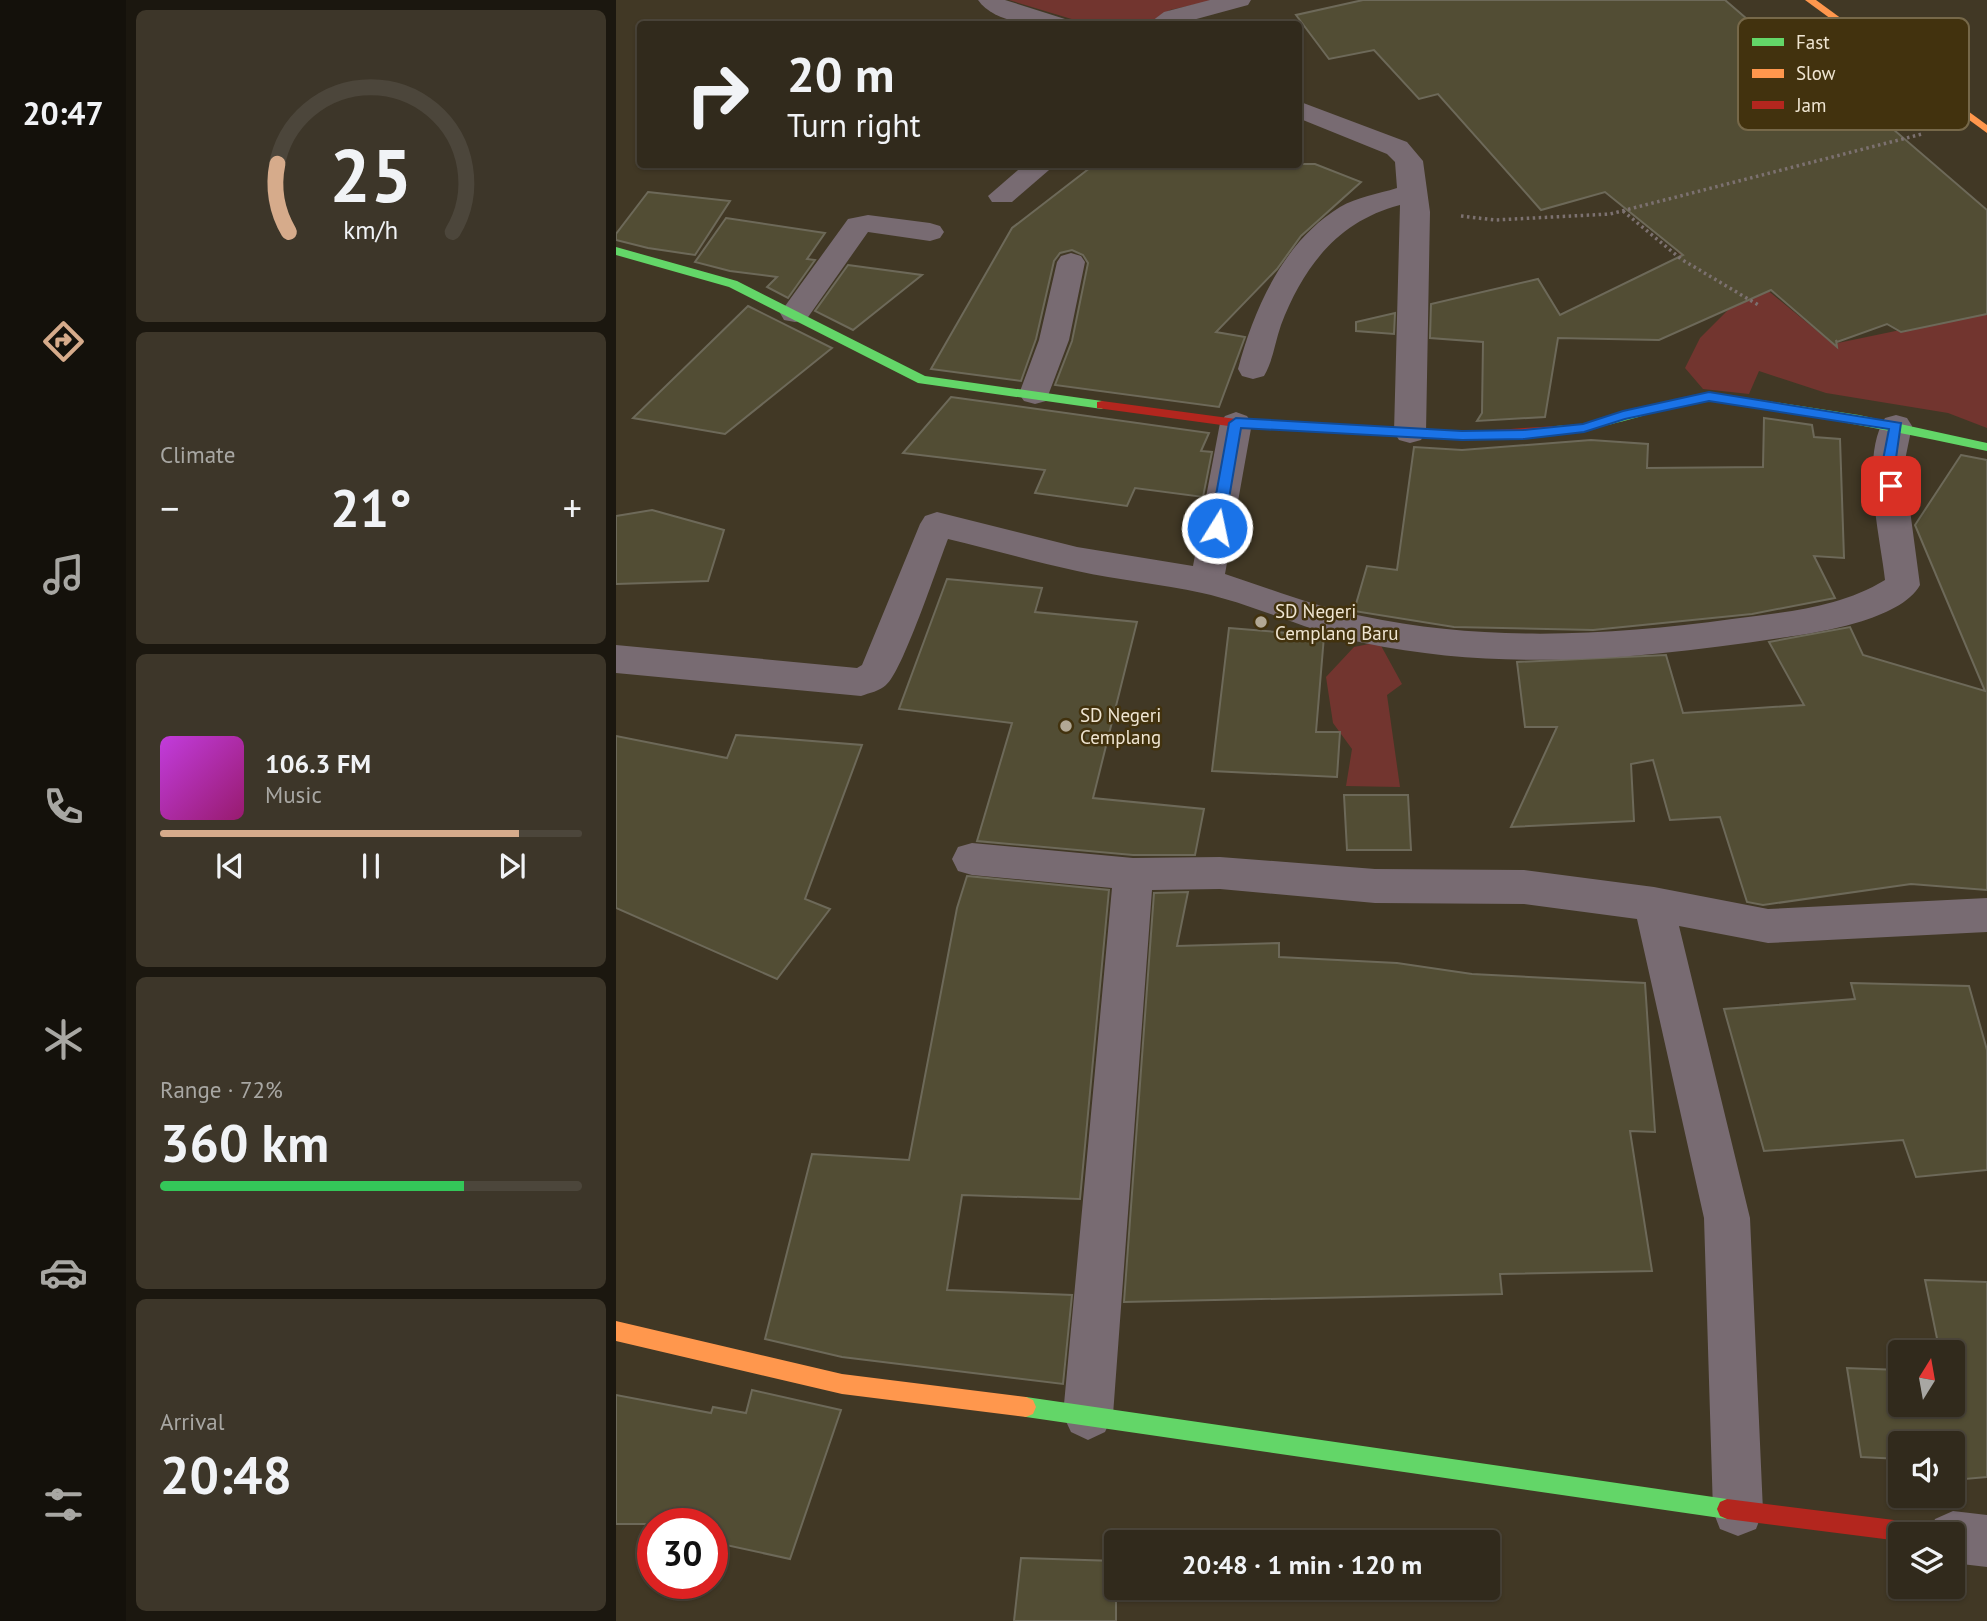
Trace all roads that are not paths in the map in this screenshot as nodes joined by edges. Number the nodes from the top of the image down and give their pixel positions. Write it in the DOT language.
graph roads {
  1 [pos="990,0"];
  2 [pos="1239,0"];
  3 [pos="1810,0"];
  4 [pos="1835,18"];
  5 [pos="1046,21"];
  6 [pos="1166,21"];
  7 [pos="1302,111"];
  8 [pos="1969,116"];
  9 [pos="1987,130"];
  10 [pos="1038,168"];
  11 [pos="1002,197"];
  12 [pos="1414,202"];
  13 [pos="930,232"];
  14 [pos="616,251"];
  15 [pos="1071,262"];
  16 [pos="795,313"];
  17 [pos="1253,369"];
  18 [pos="1035,394"];
  19 [pos="1236,423"];
  20 [pos="1896,426"];
  21 [pos="1410,432"];
  22 [pos="1987,447"];
  23 [pos="1208,581"];
  24 [pos="616,659"];
  25 [pos="972,859"];
  26 [pos="1133,874"];
  27 [pos="1654,904"];
  28 [pos="1987,915"];
  29 [pos="616,1331"];
  30 [pos="1088,1415"];
  31 [pos="1738,1511"];
  32 [pos="1888,1529"];
  33 [pos="1965,1538"];
  34 [pos="1987,1541"];
  1 -- 5 [label="street"];
  2 -- 6 [label="street"];
  3 -- 4 [label="street"];
  7 -- 12 [label="street"];
  8 -- 9 [label="street"];
  10 -- 11 [label="street"];
  12 -- 17 [label="street"];
  12 -- 21 [label="street"];
  13 -- 16 [label="street"];
  14 -- 16 [label="street"];
  15 -- 18 [label="street"];
  16 -- 18 [label="street"];
  18 -- 19 [label="street"];
  19 -- 21 [label="street"];
  19 -- 23 [label="street"];
  20 -- 21 [label="street"];
  20 -- 22 [label="street"];
  20 -- 23 [label="street"];
  23 -- 24 [label="street"];
  25 -- 26 [label="street"];
  26 -- 27 [label="street"];
  26 -- 30 [label="street"];
  27 -- 28 [label="street"];
  27 -- 31 [label="street"];
  29 -- 30 [label="street"];
  30 -- 31 [label="street"];
  31 -- 32 [label="street"];
  33 -- 34 [label="street"];
}
